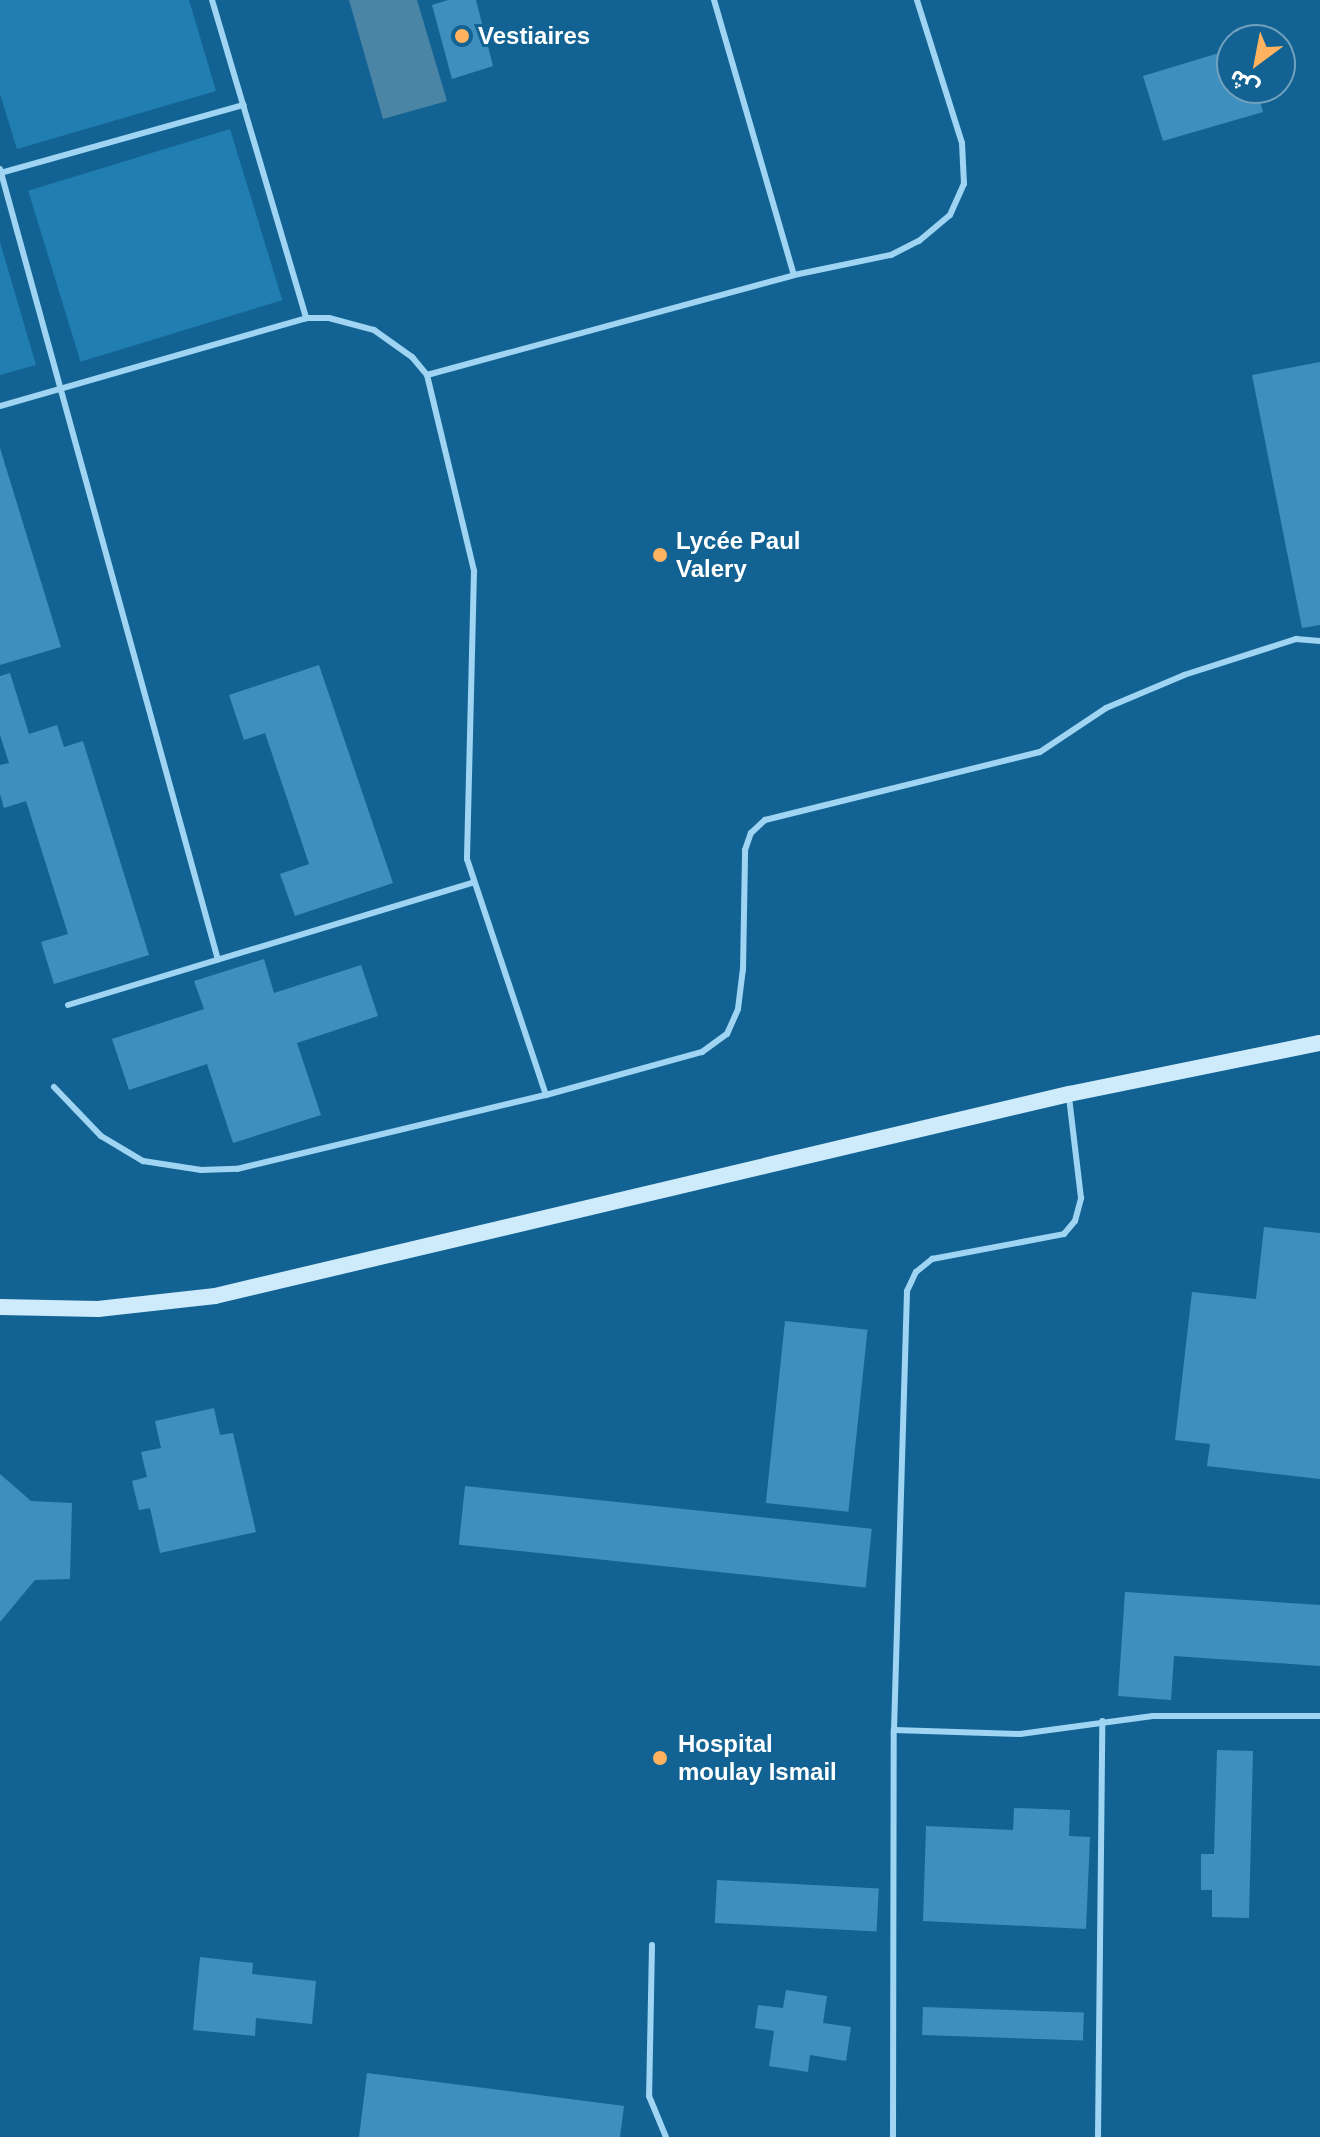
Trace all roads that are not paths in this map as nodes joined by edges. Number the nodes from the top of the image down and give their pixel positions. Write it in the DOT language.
graph roads {
  1 [pos="212,0"];
  2 [pos="714,0"];
  3 [pos="917,0"];
  4 [pos="244,105"];
  5 [pos="0,172"];
  6 [pos="794,275"];
  7 [pos="306,318"];
  8 [pos="427,375"];
  9 [pos="61,389"];
  10 [pos="0,406"];
  11 [pos="1320,641"];
  12 [pos="473,883"];
  13 [pos="218,960"];
  14 [pos="68,1005"];
  15 [pos="1320,1043"];
  16 [pos="54,1087"];
  17 [pos="1069,1094"];
  18 [pos="546,1095"];
  19 [pos="0,1307"];
  20 [pos="1320,1716"];
  21 [pos="1102,1721"];
  22 [pos="894,1730"];
  23 [pos="652,1945"];
  24 [pos="666,2137"];
  25 [pos="893,2137"];
  26 [pos="1098,2137"];
  1 -- 4 [label="lane"];
  2 -- 6 [label="lane"];
  3 -- 6 [label="lane"];
  4 -- 5 [label="lane"];
  4 -- 7 [label="lane"];
  5 -- 9 [label="lane"];
  6 -- 8 [label="lane"];
  7 -- 8 [label="lane"];
  7 -- 9 [label="lane"];
  8 -- 12 [label="lane"];
  9 -- 10 [label="lane"];
  9 -- 13 [label="lane"];
  11 -- 18 [label="lane"];
  12 -- 13 [label="lane"];
  12 -- 18 [label="lane"];
  13 -- 14 [label="lane"];
  15 -- 17 [label="main road"];
  16 -- 18 [label="lane"];
  17 -- 19 [label="main road"];
  17 -- 22 [label="lane"];
  20 -- 21 [label="lane"];
  21 -- 22 [label="lane"];
  21 -- 26 [label="lane"];
  22 -- 25 [label="lane"];
  23 -- 24 [label="lane"];
}
